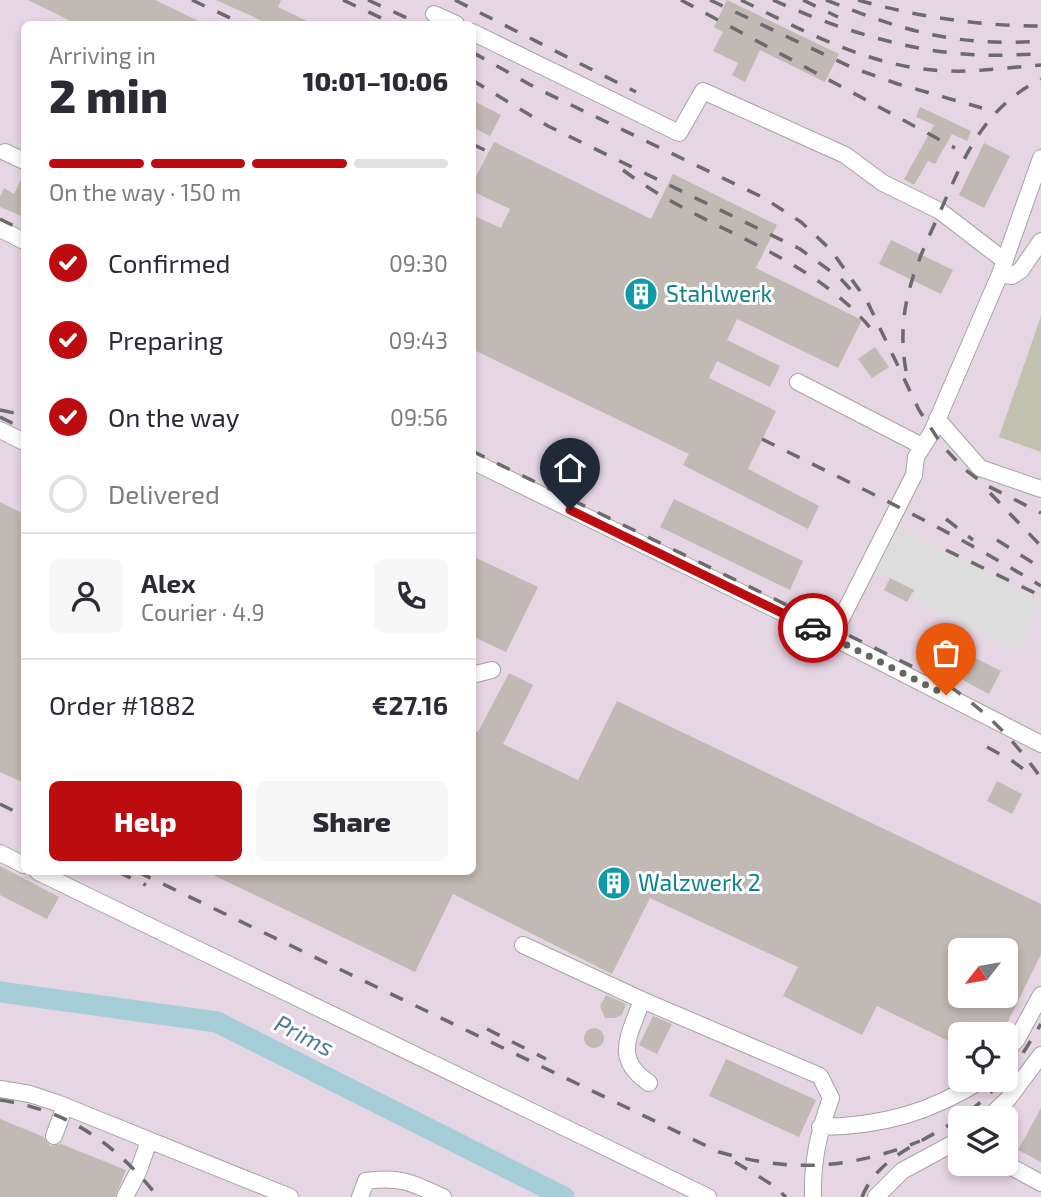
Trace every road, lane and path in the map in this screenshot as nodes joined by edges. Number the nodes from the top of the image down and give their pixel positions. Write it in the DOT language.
graph roads {
  1 [pos="434,13"];
  2 [pos="450,21"];
  3 [pos="476,34"];
  4 [pos="2,154"];
  5 [pos="1041,158"];
  6 [pos="21,160"];
  7 [pos="0,229"];
  8 [pos="21,240"];
  9 [pos="1041,241"];
  10 [pos="1003,267"];
  11 [pos="798,382"];
  12 [pos="937,419"];
  13 [pos="0,430"];
  14 [pos="21,440"];
  15 [pos="922,446"];
  16 [pos="476,463"];
  17 [pos="1041,489"];
  18 [pos="832,638"];
  19 [pos="492,670"];
  20 [pos="476,674"];
  21 [pos="1041,744"];
  22 [pos="0,853"];
  23 [pos="21,864"];
  24 [pos="44,875"];
  25 [pos="523,945"];
  26 [pos="1041,995"];
  27 [pos="642,1000"];
  28 [pos="1018,1037"];
  29 [pos="1041,1055"];
  30 [pos="649,1083"];
  31 [pos="0,1089"];
  32 [pos="962,1092"];
  33 [pos="65,1106"];
  34 [pos="1001,1106"];
  35 [pos="820,1127"];
  36 [pos="54,1136"];
  37 [pos="149,1141"];
  38 [pos="948,1146"];
  39 [pos="1018,1171"];
  40 [pos="1041,1183"];
  41 [pos="125,1197"];
  42 [pos="290,1197"];
  43 [pos="360,1197"];
  44 [pos="443,1197"];
  45 [pos="708,1197"];
  46 [pos="813,1197"];
  47 [pos="876,1197"];
  1 -- 2 [label="lane"];
  3 -- 10 [label="lane"];
  4 -- 6 [label="lane"];
  5 -- 10 [label="lane"];
  7 -- 8 [label="lane"];
  9 -- 10 [label="lane"];
  10 -- 12 [label="lane"];
  11 -- 15 [label="lane"];
  12 -- 15 [label="lane"];
  12 -- 17 [label="lane"];
  13 -- 14 [label="lane"];
  15 -- 18 [label="lane"];
  16 -- 18 [label="lane"];
  18 -- 21 [label="lane"];
  19 -- 20 [label="lane"];
  22 -- 23 [label="lane"];
  24 -- 45 [label="lane"];
  25 -- 27 [label="lane"];
  26 -- 28 [label="lane"];
  27 -- 30 [label="lane"];
  27 -- 35 [label="lane"];
  29 -- 34 [label="lane"];
  31 -- 33 [label="lane"];
  32 -- 35 [label="lane"];
  33 -- 36 [label="lane"];
  33 -- 37 [label="lane"];
  35 -- 46 [label="lane"];
  37 -- 41 [label="lane"];
  37 -- 42 [label="lane"];
  38 -- 47 [label="lane"];
  39 -- 40 [label="lane"];
  43 -- 44 [label="lane"];
}
